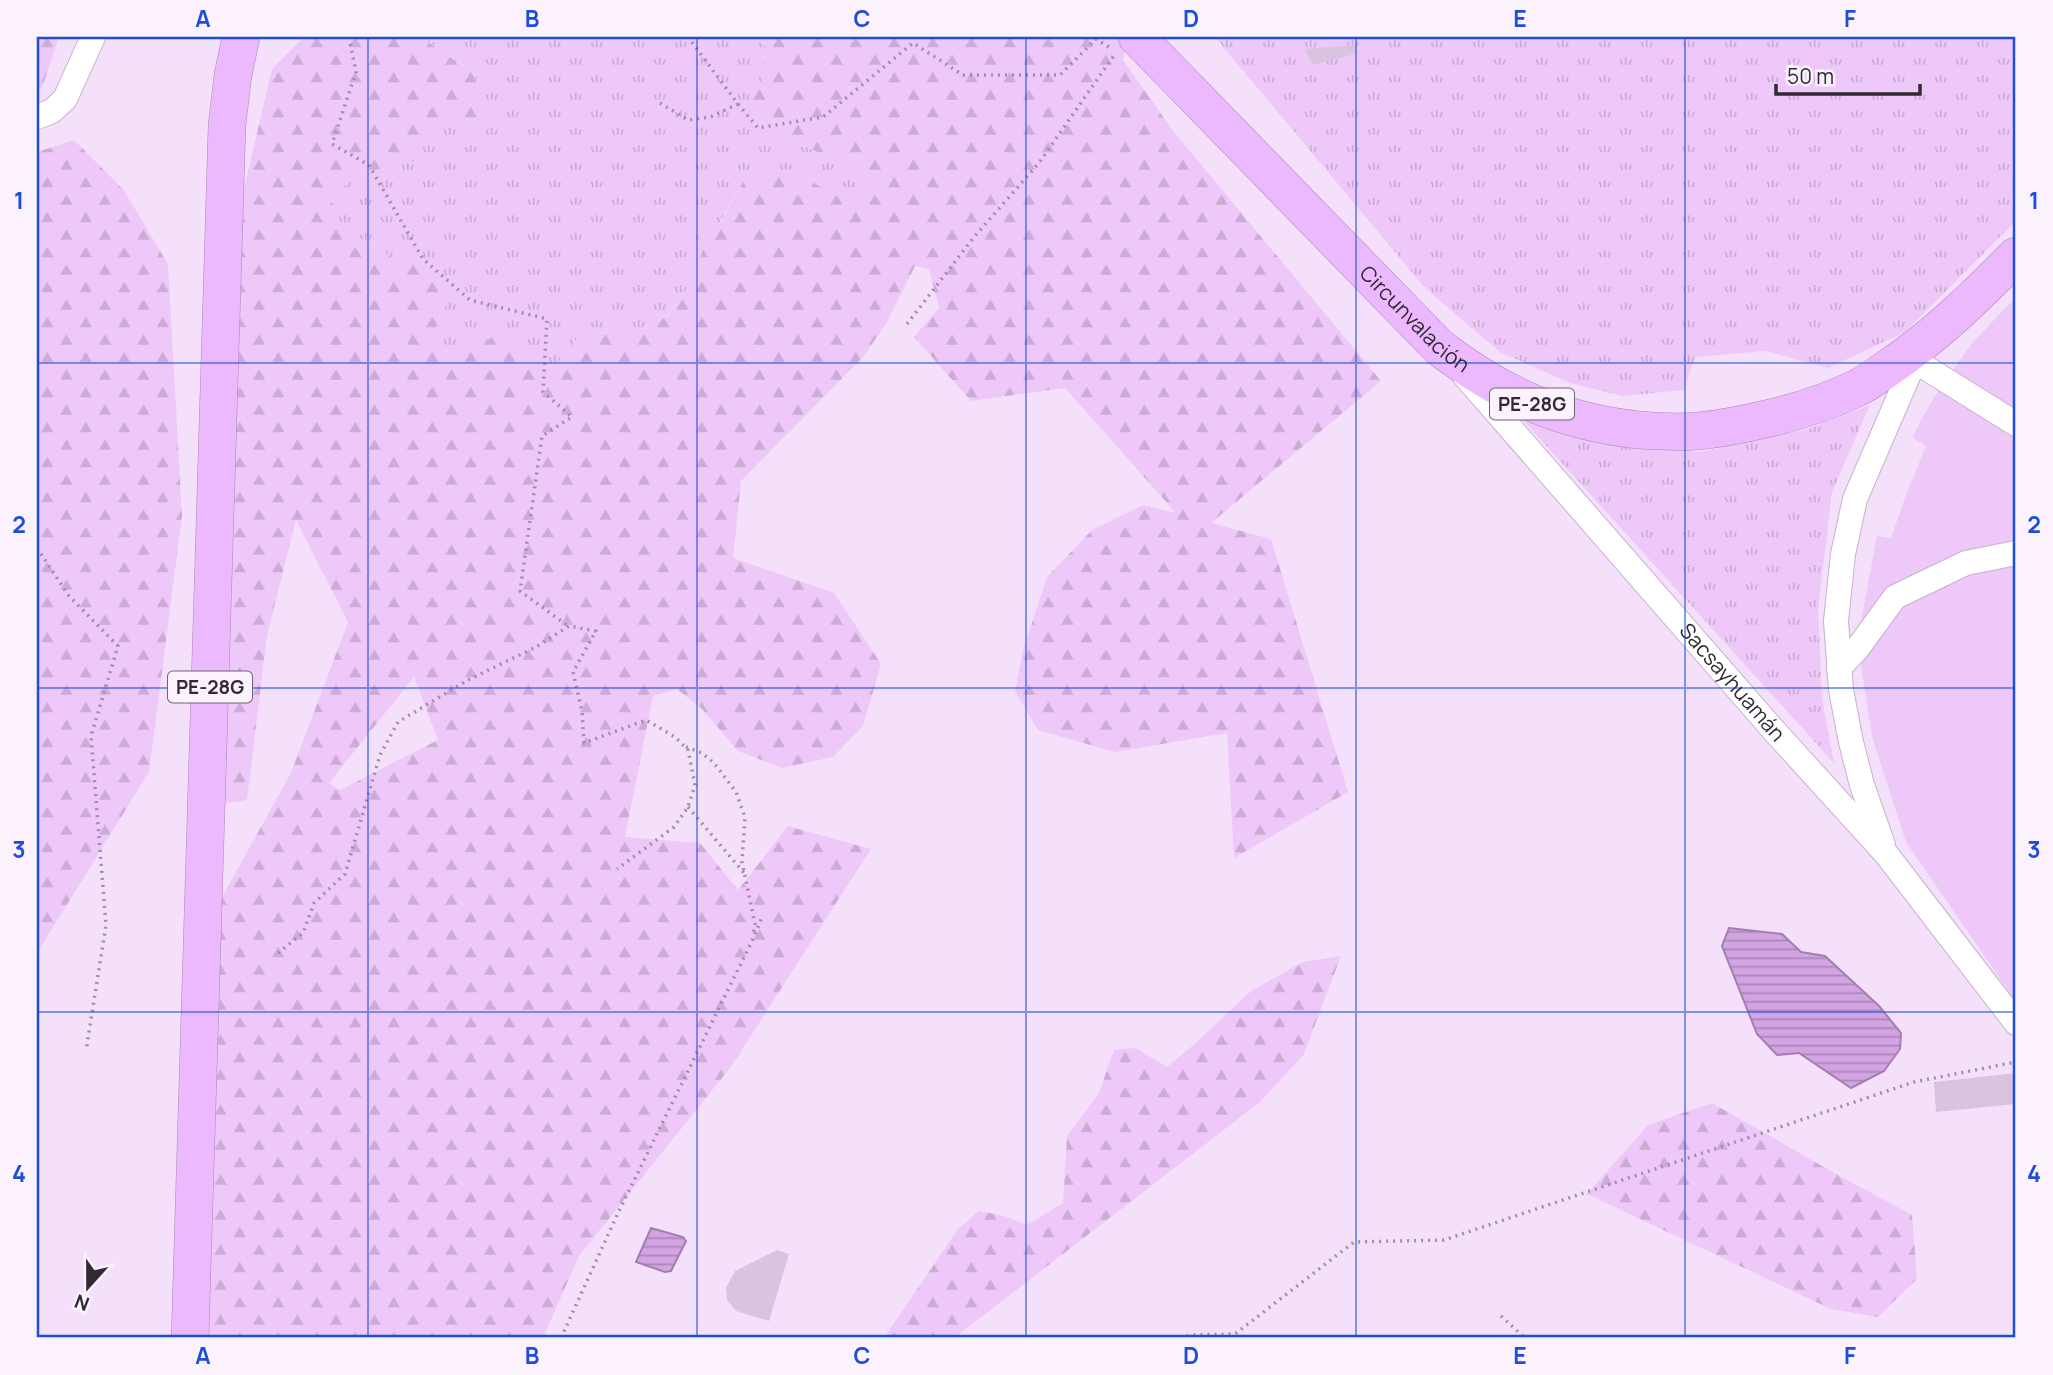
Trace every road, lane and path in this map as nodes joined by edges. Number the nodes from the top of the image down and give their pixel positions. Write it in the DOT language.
graph roads {
  1 [pos="93,37"];
  2 [pos="241,37"];
  3 [pos="349,37"];
  4 [pos="688,37"];
  5 [pos="1127,44"];
  6 [pos="660,103"];
  7 [pos="738,104"];
  8 [pos="37,117"];
  9 [pos="2016,256"];
  10 [pos="907,324"];
  11 [pos="1440,348"];
  12 [pos="1918,353"];
  13 [pos="2016,424"];
  14 [pos="37,548"];
  15 [pos="2016,553"];
  16 [pos="569,626"];
  17 [pos="1839,668"];
  18 [pos="684,746"];
  19 [pos="688,807"];
  20 [pos="1887,855"];
  21 [pos="617,869"];
  22 [pos="745,875"];
  23 [pos="763,915"];
  24 [pos="752,941"];
  25 [pos="278,953"];
  26 [pos="2016,1023"];
  27 [pos="86,1051"];
  28 [pos="2016,1062"];
  29 [pos="1501,1316"];
  30 [pos="190,1338"];
  31 [pos="561,1338"];
  32 [pos="1180,1338"];
  33 [pos="1525,1338"];
  1 -- 8 [label="street"];
  2 -- 30 [label="highway, PE-28G"];
  3 -- 16 [label="path"];
  4 -- 7 [label="path"];
  5 -- 7 [label="path"];
  5 -- 10 [label="path"];
  5 -- 11 [label="highway, Circunvalación / PE-28G"];
  6 -- 7 [label="path"];
  9 -- 12 [label="highway, Circunvalación / PE-28G"];
  11 -- 12 [label="highway, Circunvalación / PE-28G"];
  11 -- 20 [label="street, Sacsayhuamán"];
  12 -- 13 [label="street"];
  12 -- 17 [label="street"];
  14 -- 27 [label="path"];
  15 -- 17 [label="street"];
  16 -- 18 [label="path"];
  16 -- 25 [label="path"];
  17 -- 20 [label="street"];
  18 -- 19 [label="path"];
  18 -- 22 [label="path"];
  19 -- 21 [label="path"];
  19 -- 22 [label="path"];
  20 -- 26 [label="street, Sacsayhuamán"];
  22 -- 24 [label="path"];
  23 -- 24 [label="path"];
  24 -- 31 [label="path"];
  28 -- 32 [label="path"];
  29 -- 33 [label="path"];
}
